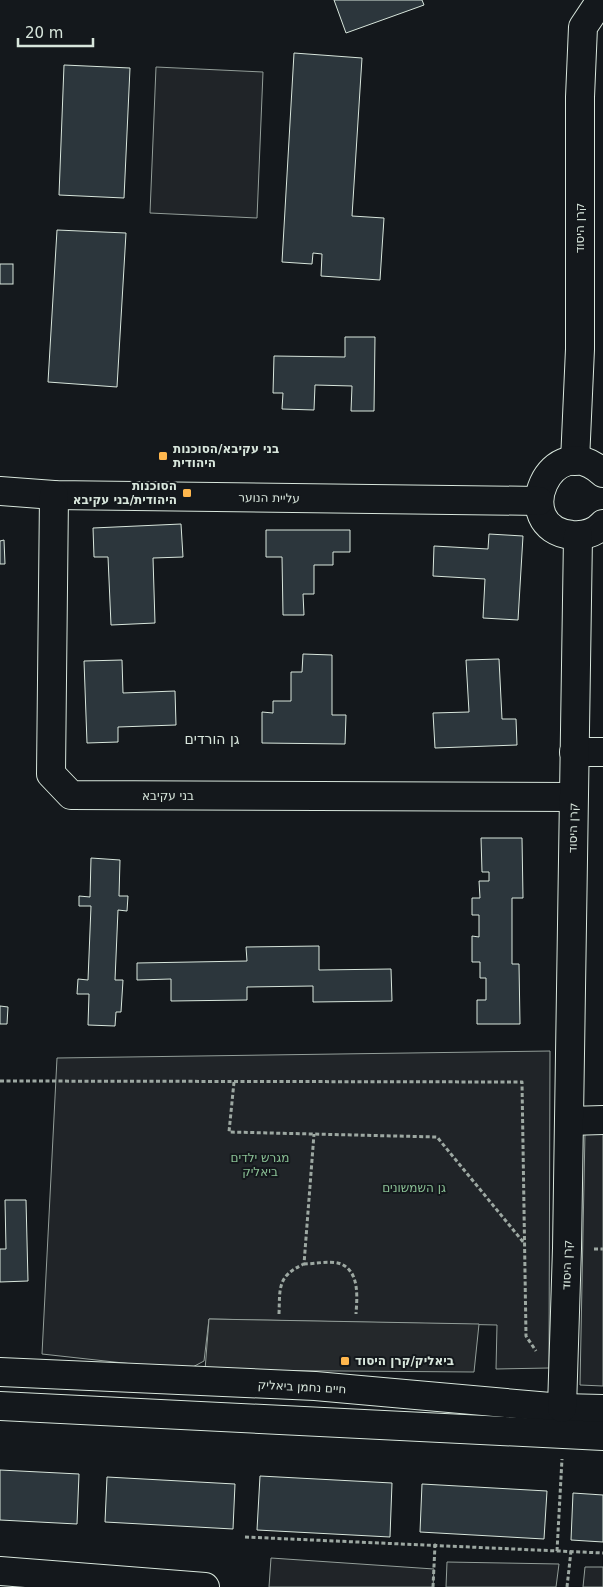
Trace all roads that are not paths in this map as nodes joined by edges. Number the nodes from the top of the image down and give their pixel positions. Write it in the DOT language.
graph roads {
  1 [pos="601,0"];
  2 [pos="575,461"];
  3 [pos="603,473"];
  4 [pos="0,491"];
  5 [pos="54,495"];
  6 [pos="539,501"];
  7 [pos="603,524"];
  8 [pos="578,536"];
  9 [pos="574,752"];
  10 [pos="603,752"];
  11 [pos="573,797"];
  12 [pos="603,1120"];
  13 [pos="569,1121"];
  14 [pos="0,1372"];
  15 [pos="0,1406"];
  16 [pos="562,1408"];
  17 [pos="603,1409"];
  18 [pos="603,1436"];
  19 [pos="0,1571"];
  20 [pos="205,1587"];
  1 -- 2 [label="street, קרן היסוד"];
  2 -- 3 [label="street"];
  2 -- 6 [label="street"];
  4 -- 5 [label="street, עליית הנוער"];
  5 -- 6 [label="street, עליית הנוער"];
  5 -- 11 [label="street, בני עקיבא"];
  6 -- 8 [label="street"];
  7 -- 8 [label="street"];
  8 -- 9 [label="street, קרן היסוד"];
  9 -- 10 [label="street"];
  9 -- 11 [label="street, קרן היסוד"];
  11 -- 13 [label="street, קרן היסוד"];
  12 -- 13 [label="street"];
  13 -- 16 [label="street, קרן היסוד"];
  14 -- 16 [label="street, חיים נחמן ביאליק"];
  15 -- 18 [label="street"];
  16 -- 17 [label="street, חיים נחמן ביאליק"];
  19 -- 20 [label="street"];
}
